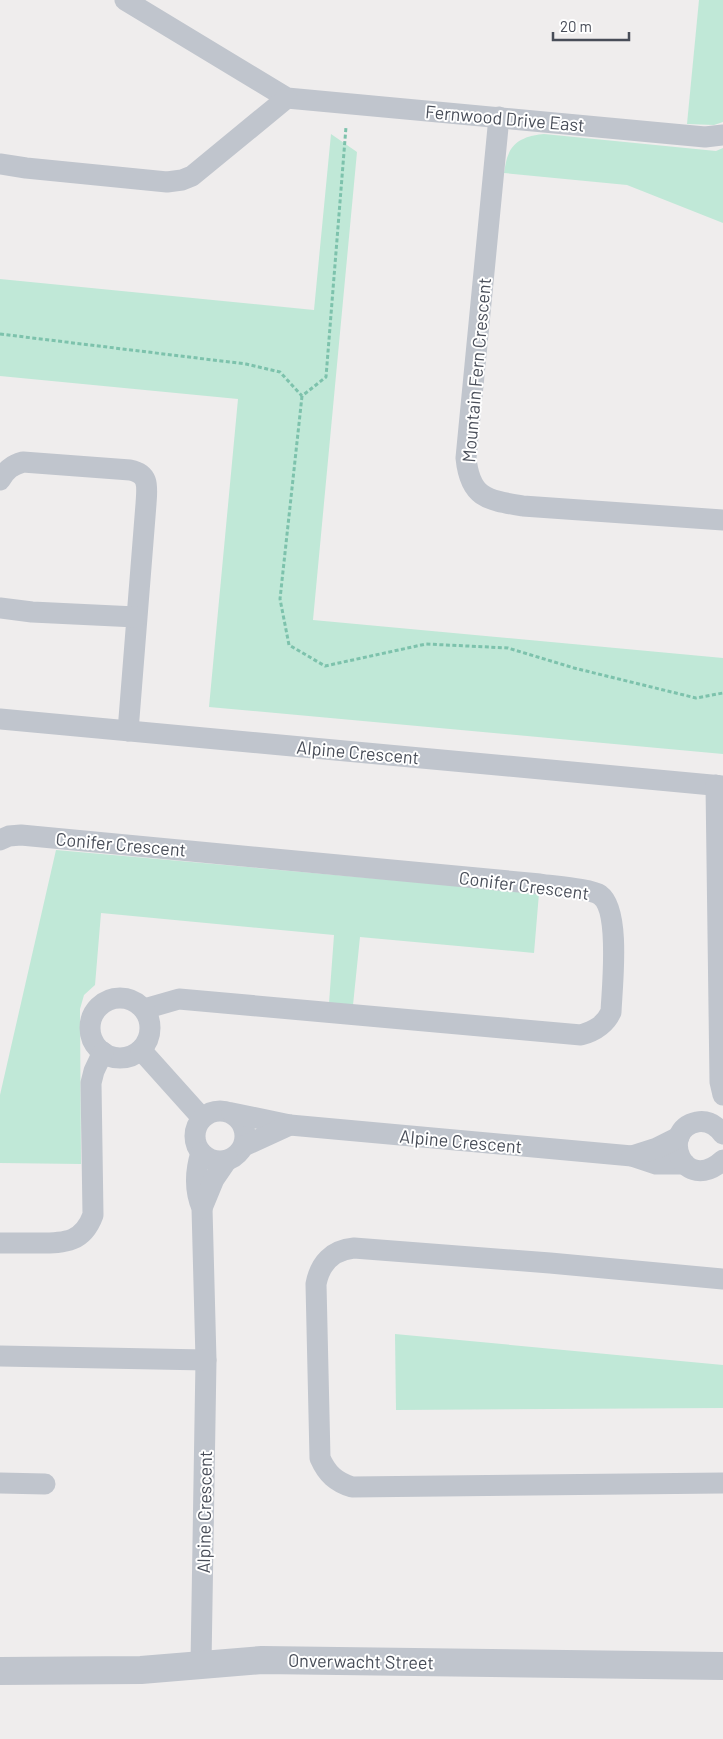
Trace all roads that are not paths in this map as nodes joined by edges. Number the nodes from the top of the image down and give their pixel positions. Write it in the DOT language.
graph roads {
  1 [pos="125,0"];
  2 [pos="287,98"];
  3 [pos="499,117"];
  4 [pos="723,135"];
  5 [pos="0,164"];
  6 [pos="0,480"];
  7 [pos="723,520"];
  8 [pos="0,608"];
  9 [pos="136,617"];
  10 [pos="0,719"];
  11 [pos="128,731"];
  12 [pos="720,786"];
  13 [pos="0,840"];
  14 [pos="144,1009"];
  15 [pos="141,1050"];
  16 [pos="103,1052"];
  17 [pos="721,1089"];
  18 [pos="232,1113"];
  19 [pos="202,1118"];
  20 [pos="701,1121"];
  21 [pos="290,1125"];
  22 [pos="723,1134"];
  23 [pos="679,1137"];
  24 [pos="244,1146"];
  25 [pos="201,1153"];
  26 [pos="632,1156"];
  27 [pos="227,1160"];
  28 [pos="723,1160"];
  29 [pos="685,1164"];
  30 [pos="202,1208"];
  31 [pos="0,1243"];
  32 [pos="723,1279"];
  33 [pos="0,1356"];
  34 [pos="206,1360"];
  35 [pos="0,1483"];
  36 [pos="723,1483"];
  37 [pos="45,1484"];
  38 [pos="201,1664"];
  39 [pos="723,1666"];
  40 [pos="0,1671"];
  1 -- 2 [label="street"];
  2 -- 3 [label="street, Fernwood Drive East"];
  2 -- 5 [label="street"];
  3 -- 4 [label="street, Fernwood Drive East"];
  3 -- 7 [label="street, Mountain Fern Crescent"];
  6 -- 9 [label="street"];
  8 -- 9 [label="street"];
  9 -- 11 [label="street"];
  10 -- 11 [label="street, Alpine Crescent"];
  11 -- 12 [label="street, Alpine Crescent"];
  12 -- 17 [label="street, Alpine Crescent"];
  13 -- 14 [label="street, Conifer Crescent"];
  14 -- 15 [label="street"];
  14 -- 16 [label="street"];
  15 -- 16 [label="street"];
  15 -- 19 [label="street"];
  16 -- 31 [label="street"];
  17 -- 20 [label="street, Alpine Crescent"];
  18 -- 19 [label="street"];
  18 -- 21 [label="street, Alpine Crescent"];
  18 -- 24 [label="street"];
  19 -- 25 [label="street"];
  20 -- 22 [label="street"];
  20 -- 23 [label="street, Alpine Crescent"];
  21 -- 24 [label="street, Alpine Crescent"];
  21 -- 26 [label="street, Alpine Crescent"];
  23 -- 26 [label="street, Alpine Crescent"];
  23 -- 29 [label="street"];
  24 -- 27 [label="street"];
  25 -- 27 [label="street"];
  25 -- 30 [label="street, Alpine Crescent"];
  26 -- 29 [label="street, Alpine Crescent"];
  27 -- 30 [label="street, Alpine Crescent"];
  28 -- 29 [label="street, Alpine Crescent"];
  30 -- 34 [label="street, Alpine Crescent"];
  32 -- 36 [label="street"];
  33 -- 34 [label="street"];
  34 -- 38 [label="street, Alpine Crescent"];
  35 -- 37 [label="street"];
  38 -- 39 [label="street, Onverwacht Street"];
  38 -- 40 [label="street, Onverwacht Street"];
}
